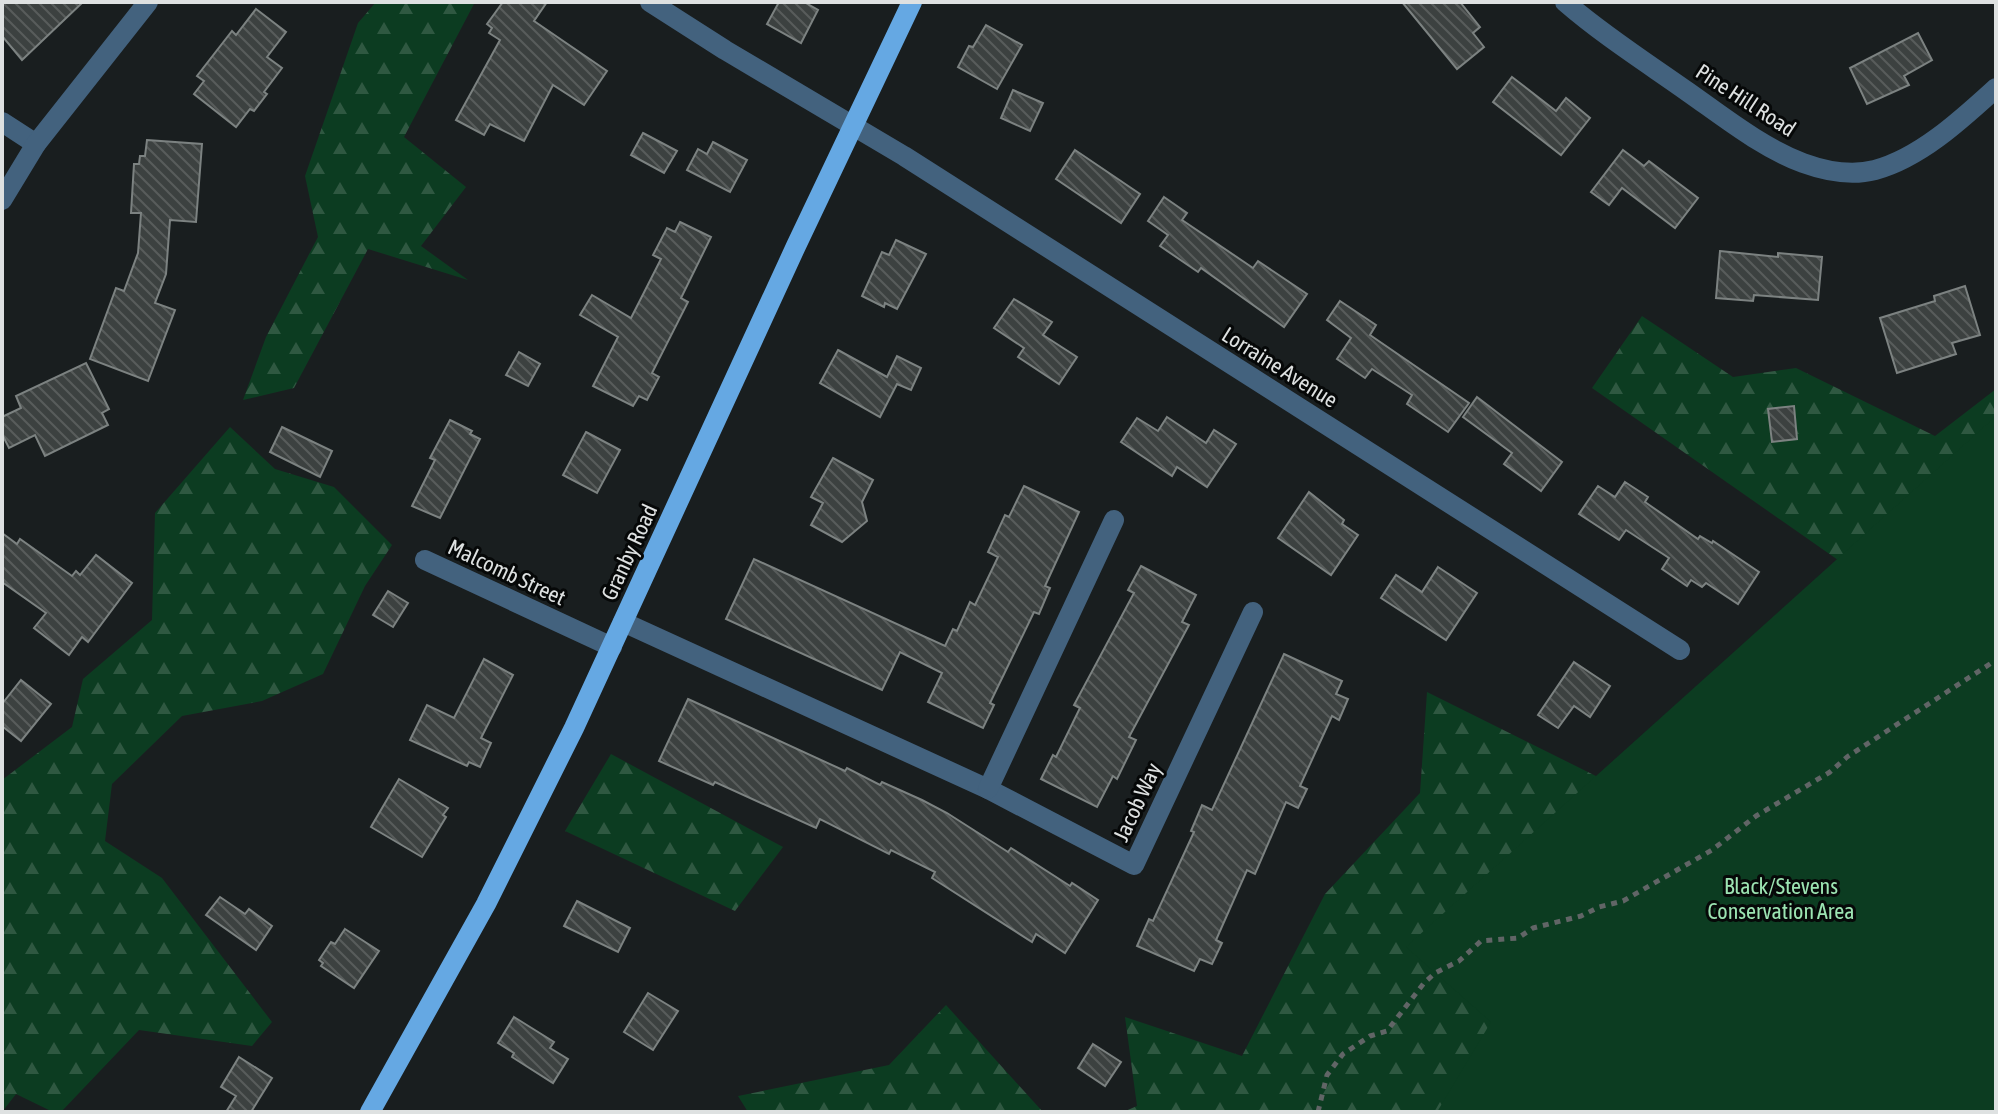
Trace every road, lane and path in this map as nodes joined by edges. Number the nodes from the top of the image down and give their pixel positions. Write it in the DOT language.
graph roads {
  1 [pos="148,2"];
  2 [pos="650,2"];
  3 [pos="912,2"];
  4 [pos="1565,2"];
  5 [pos="1996,88"];
  6 [pos="2,122"];
  7 [pos="853,126"];
  8 [pos="36,144"];
  9 [pos="2,200"];
  10 [pos="1114,520"];
  11 [pos="425,560"];
  12 [pos="1253,612"];
  13 [pos="623,622"];
  14 [pos="612,647"];
  15 [pos="1680,650"];
  16 [pos="1996,660"];
  17 [pos="988,789"];
  18 [pos="370,1112"];
  19 [pos="1318,1112"];
  1 -- 8 [label="street"];
  2 -- 7 [label="street, Lorraine Avenue"];
  3 -- 7 [label="main road, Granby Road"];
  4 -- 5 [label="street, Pine Hill Road"];
  6 -- 8 [label="street"];
  7 -- 13 [label="main road, Granby Road"];
  7 -- 15 [label="street, Lorraine Avenue"];
  8 -- 9 [label="street"];
  10 -- 17 [label="street"];
  11 -- 14 [label="street, Malcomb Street"];
  12 -- 17 [label="street, Jacob Way"];
  13 -- 14 [label="main road, Granby Road"];
  13 -- 17 [label="street, Jacob Way"];
  14 -- 18 [label="main road, Granby Road"];
  16 -- 19 [label="path"];
}
